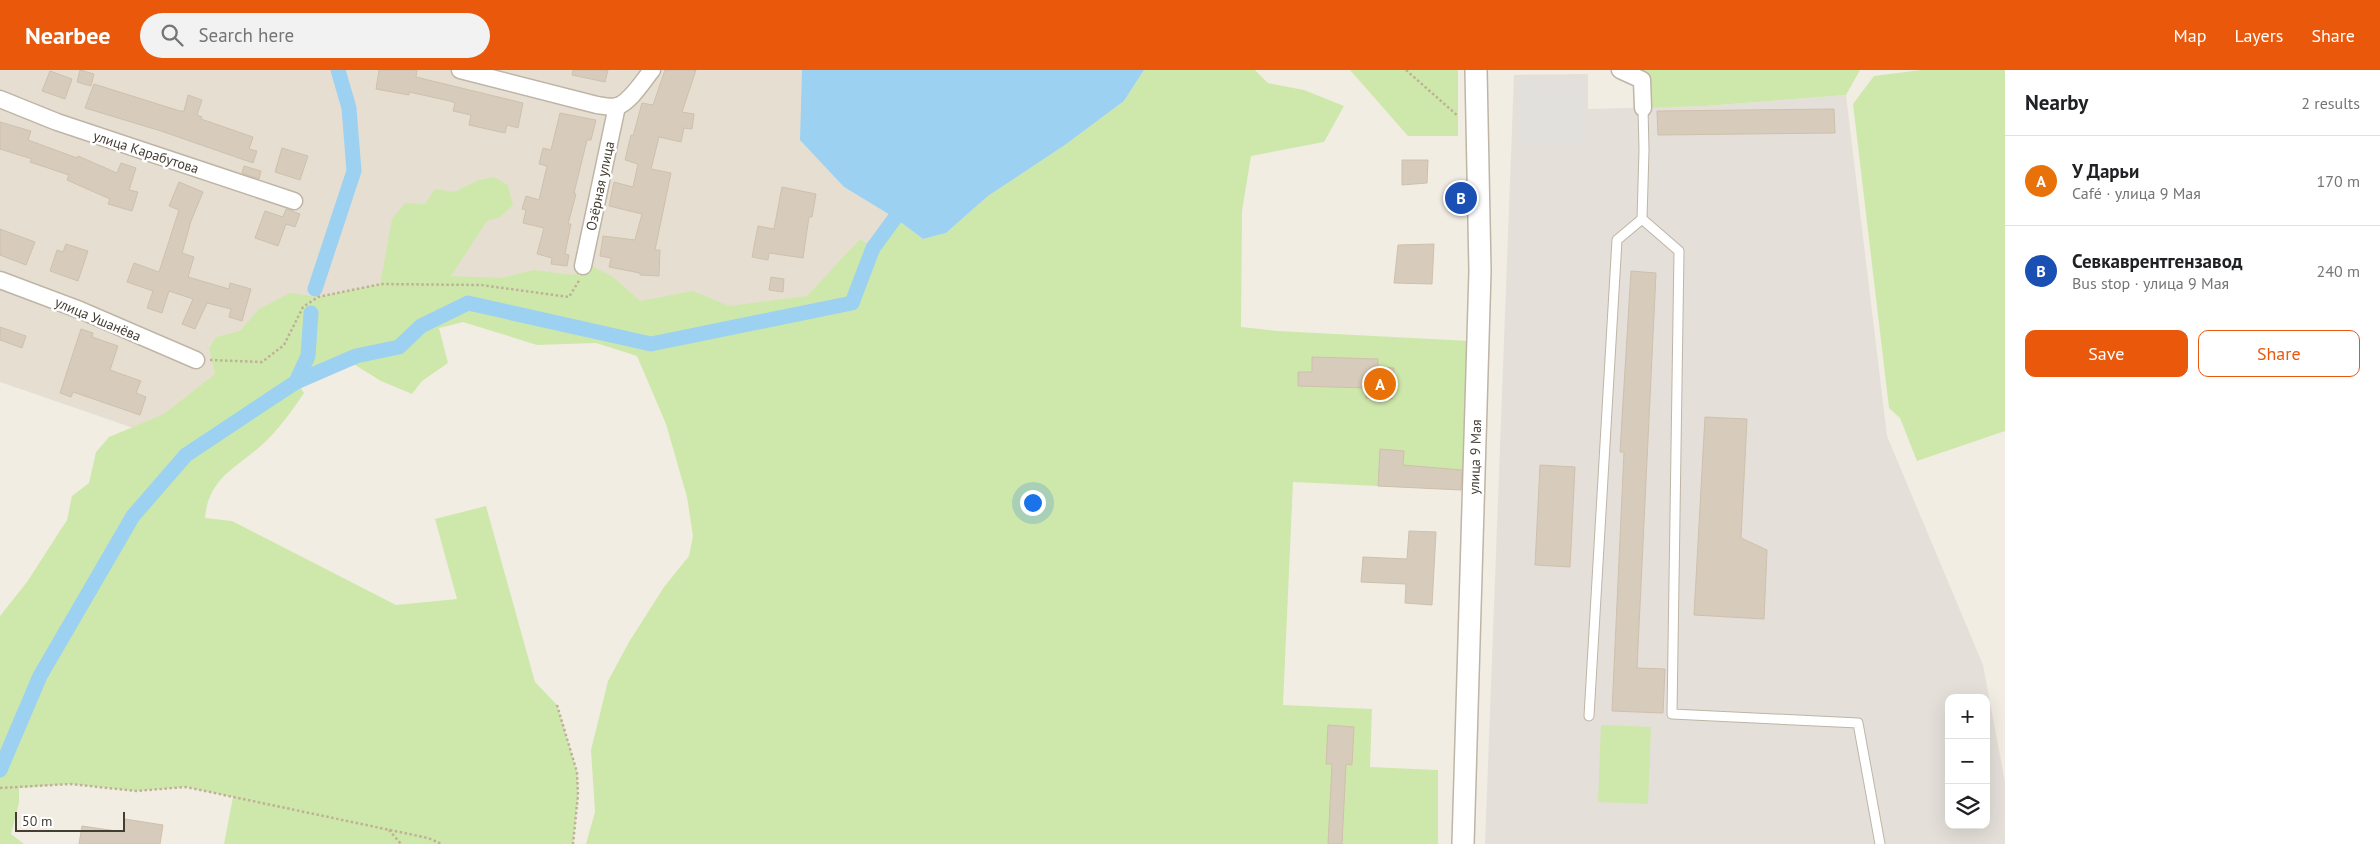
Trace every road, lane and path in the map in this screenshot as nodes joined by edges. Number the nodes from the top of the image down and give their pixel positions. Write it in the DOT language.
graph roads {
  1 [pos="460,70"];
  2 [pos="652,70"];
  3 [pos="1406,70"];
  4 [pos="1476,70"];
  5 [pos="1620,70"];
  6 [pos="0,99"];
  7 [pos="617,106"];
  8 [pos="1643,108"];
  9 [pos="1458,116"];
  10 [pos="294,201"];
  11 [pos="1642,219"];
  12 [pos="583,266"];
  13 [pos="0,280"];
  14 [pos="196,360"];
  15 [pos="557,705"];
  16 [pos="1589,716"];
  17 [pos="0,788"];
  18 [pos="388,829"];
  19 [pos="401,844"];
  20 [pos="442,844"];
  21 [pos="573,844"];
  22 [pos="1464,844"];
  23 [pos="1880,844"];
  1 -- 7 [label="street"];
  2 -- 7 [label="street"];
  3 -- 9 [label="path"];
  4 -- 22 [label="street, улица 9 Мая"];
  5 -- 8 [label="street"];
  6 -- 10 [label="street, улица Карабутова"];
  7 -- 12 [label="street, Озёрная улица"];
  8 -- 11 [label="lane"];
  11 -- 16 [label="lane"];
  11 -- 23 [label="lane"];
  12 -- 14 [label="path"];
  13 -- 14 [label="street, улица Ушанёва"];
  15 -- 21 [label="path"];
  17 -- 18 [label="path"];
  18 -- 19 [label="path"];
  18 -- 20 [label="path"];
}
